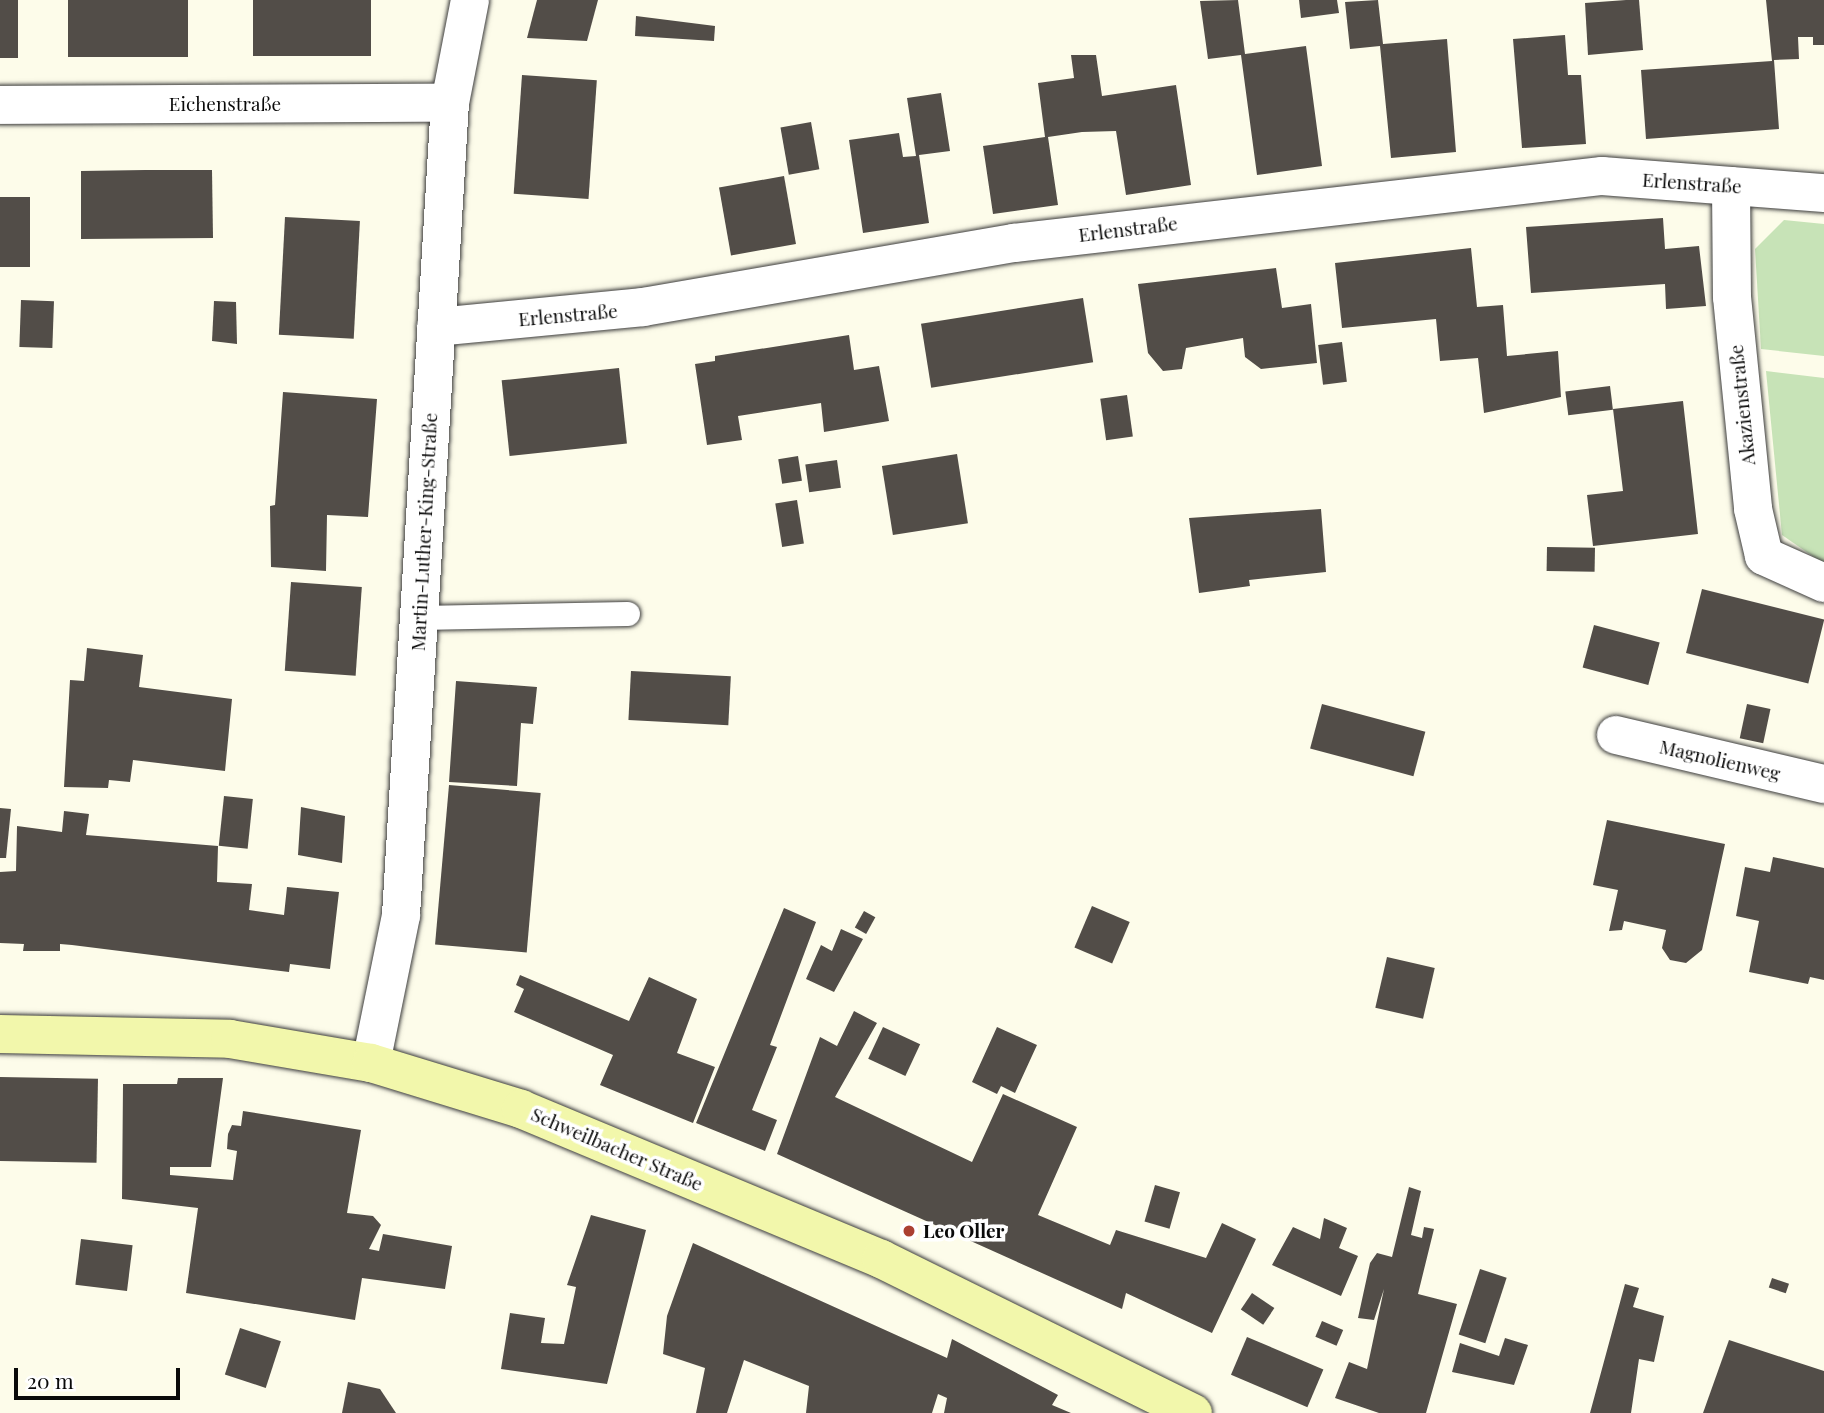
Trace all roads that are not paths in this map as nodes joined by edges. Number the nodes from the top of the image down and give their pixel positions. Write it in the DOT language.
graph roads {
  1 [pos="470,0"];
  2 [pos="450,103"];
  3 [pos="0,104"];
  4 [pos="1731,186"];
  5 [pos="1824,193"];
  6 [pos="436,327"];
  7 [pos="1824,583"];
  8 [pos="628,614"];
  9 [pos="419,618"];
  10 [pos="1616,735"];
  11 [pos="1824,784"];
  12 [pos="0,1034"];
  13 [pos="370,1063"];
  14 [pos="1194,1413"];
  1 -- 2 [label="street, Martin-Luther-King-Straße"];
  2 -- 3 [label="street, Eichenstraße"];
  2 -- 6 [label="street, Martin-Luther-King-Straße"];
  4 -- 5 [label="street, Erlenstraße"];
  4 -- 6 [label="street, Erlenstraße"];
  4 -- 7 [label="street, Akazienstraße"];
  6 -- 9 [label="street, Martin-Luther-King-Straße"];
  8 -- 9 [label="lane"];
  9 -- 13 [label="street, Martin-Luther-King-Straße"];
  10 -- 11 [label="street, Magnolienweg"];
  12 -- 13 [label="main road, Schweilbacher Straße"];
  13 -- 14 [label="main road, Schweilbacher Straße"];
}
